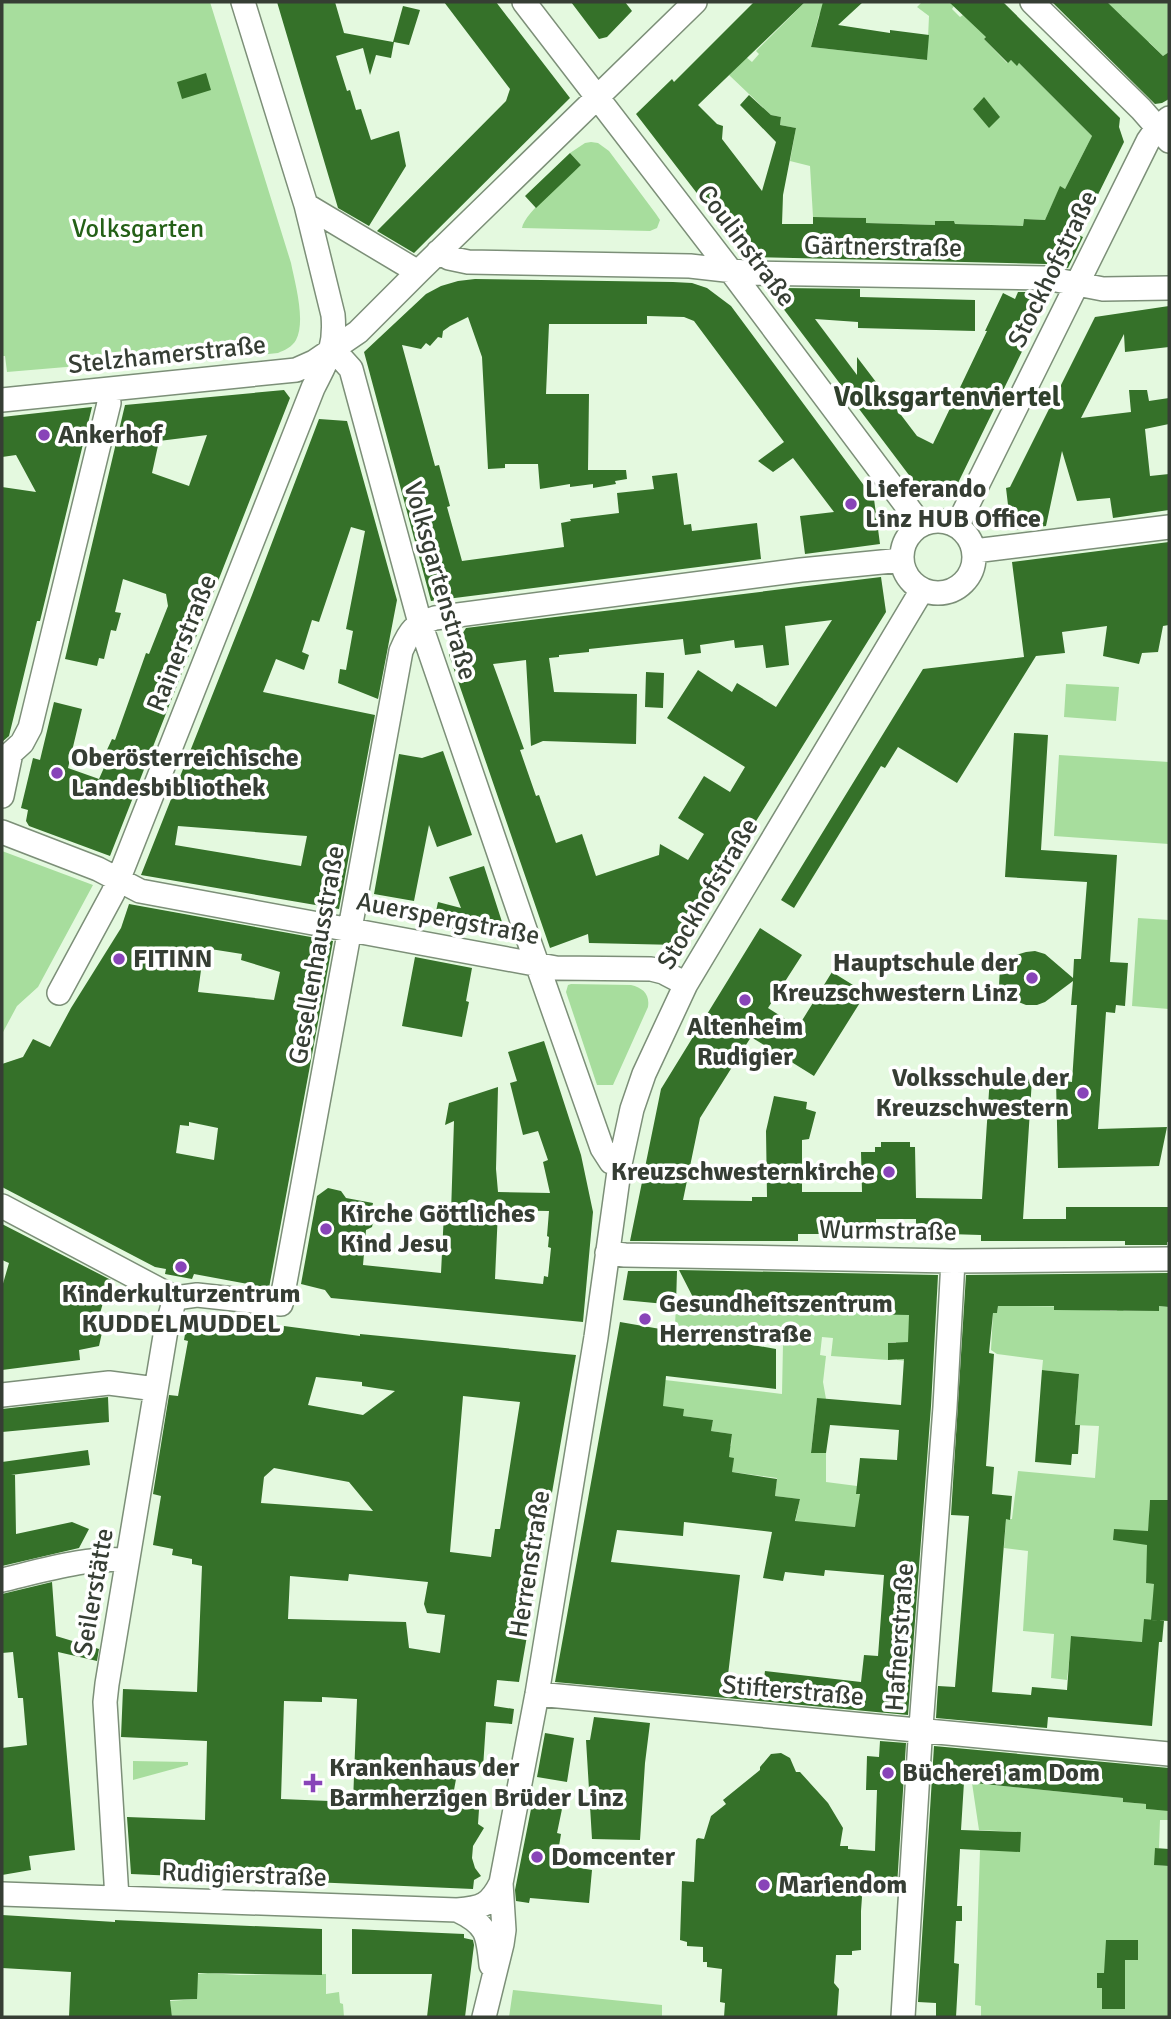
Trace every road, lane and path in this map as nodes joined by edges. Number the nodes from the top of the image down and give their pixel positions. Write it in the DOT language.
graph roads {
  1 [pos="243,2"];
  2 [pos="524,2"];
  3 [pos="695,2"];
  4 [pos="1032,2"];
  5 [pos="597,97"];
  6 [pos="1165,129"];
  7 [pos="306,205"];
  8 [pos="438,252"];
  9 [pos="730,270"];
  10 [pos="418,272"];
  11 [pos="1077,284"];
  12 [pos="1169,288"];
  13 [pos="332,349"];
  14 [pos="107,390"];
  15 [pos="2,400"];
  16 [pos="921,525"];
  17 [pos="957,526"];
  18 [pos="1169,527"];
  19 [pos="974,551"];
  20 [pos="902,559"];
  21 [pos="922,590"];
  22 [pos="415,628"];
  23 [pos="6,752"];
  24 [pos="2,796"];
  25 [pos="2,832"];
  26 [pos="118,879"];
  27 [pos="350,929"];
  28 [pos="537,964"];
  29 [pos="686,984"];
  30 [pos="60,993"];
  31 [pos="620,1164"];
  32 [pos="2,1206"];
  33 [pos="607,1253"];
  34 [pos="1169,1259"];
  35 [pos="953,1261"];
  36 [pos="175,1298"];
  37 [pos="156,1389"];
  38 [pos="2,1395"];
  39 [pos="127,1561"];
  40 [pos="2,1580"];
  41 [pos="537,1694"];
  42 [pos="920,1731"];
  43 [pos="1169,1754"];
  44 [pos="501,1883"];
  45 [pos="2,1894"];
  46 [pos="117,1898"];
  47 [pos="484,1906"];
  48 [pos="457,1910"];
  49 [pos="492,1982"];
  50 [pos="484,2017"];
  51 [pos="903,2017"];
  1 -- 7 [label="street"];
  2 -- 5 [label="street, Coulinstraße"];
  3 -- 5 [label="street"];
  4 -- 6 [label="street"];
  5 -- 8 [label="street"];
  5 -- 9 [label="street, Coulinstraße"];
  6 -- 11 [label="street, Stockhofstraße"];
  7 -- 10 [label="street"];
  7 -- 13 [label="street"];
  8 -- 9 [label="street, Gärtnerstraße"];
  8 -- 10 [label="street"];
  9 -- 11 [label="street, Gärtnerstraße"];
  9 -- 16 [label="street, Coulinstraße"];
  10 -- 13 [label="street"];
  11 -- 12 [label="street, Gärtnerstraße"];
  11 -- 17 [label="street, Stockhofstraße"];
  13 -- 14 [label="street, Stelzhamerstraße"];
  13 -- 22 [label="street, Volksgartenstraße"];
  13 -- 26 [label="street, Rainerstraße"];
  14 -- 15 [label="street, Stelzhamerstraße"];
  14 -- 23 [label="street"];
  16 -- 17 [label="street"];
  16 -- 20 [label="street"];
  17 -- 19 [label="street"];
  18 -- 19 [label="street"];
  19 -- 21 [label="street"];
  20 -- 21 [label="street"];
  20 -- 22 [label="street"];
  21 -- 29 [label="street, Stockhofstraße"];
  22 -- 27 [label="street, Gesellenhausstraße"];
  22 -- 28 [label="street, Volksgartenstraße"];
  23 -- 24 [label="street"];
  25 -- 26 [label="street, Auerspergstraße"];
  26 -- 27 [label="street, Auerspergstraße"];
  26 -- 30 [label="street, Rainerstraße"];
  27 -- 28 [label="street, Auerspergstraße"];
  27 -- 36 [label="street, Gesellenhausstraße"];
  28 -- 29 [label="street, Auerspergstraße"];
  28 -- 31 [label="street, Volksgartenstraße"];
  29 -- 31 [label="street, Stockhofstraße"];
  31 -- 33 [label="street, Stockhofstraße"];
  32 -- 36 [label="street"];
  33 -- 35 [label="street, Wurmstraße"];
  33 -- 41 [label="street, Herrenstraße"];
  34 -- 35 [label="street, Wurmstraße"];
  35 -- 42 [label="street, Hafnerstraße"];
  36 -- 37 [label="street, Seilerstätte"];
  37 -- 38 [label="street"];
  37 -- 39 [label="street, Seilerstätte"];
  39 -- 40 [label="street"];
  39 -- 46 [label="street, Seilerstätte"];
  41 -- 42 [label="street, Stifterstraße"];
  41 -- 44 [label="street, Herrenstraße"];
  42 -- 43 [label="street, Stifterstraße"];
  42 -- 51 [label="street, Hafnerstraße"];
  44 -- 47 [label="street, Herrenstraße"];
  44 -- 49 [label="street, Herrenstraße"];
  45 -- 46 [label="street, Rudigierstraße"];
  46 -- 48 [label="street, Rudigierstraße"];
  47 -- 48 [label="street, Rudigierstraße"];
  48 -- 49 [label="street, Herrenstraße"];
  49 -- 50 [label="street, Herrenstraße"];
}
